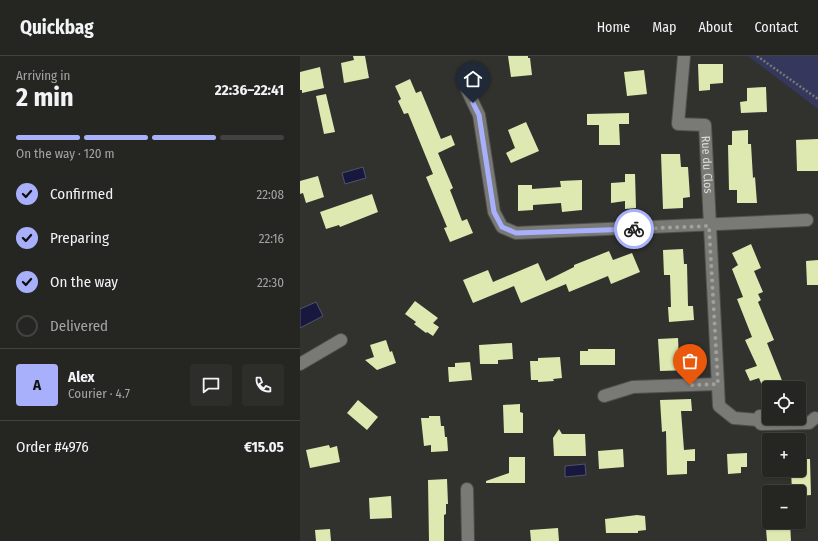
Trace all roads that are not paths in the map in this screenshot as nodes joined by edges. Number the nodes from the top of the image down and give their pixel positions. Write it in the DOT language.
graph roads {
  1 [pos="684,56"];
  2 [pos="467,90"];
  3 [pos="807,220"];
  4 [pos="709,226"];
  5 [pos="341,340"];
  6 [pos="300,364"];
  7 [pos="718,384"];
  8 [pos="604,396"];
  9 [pos="806,415"];
  10 [pos="762,418"];
  11 [pos="816,419"];
  12 [pos="806,423"];
  13 [pos="466,489"];
  14 [pos="468,541"];
  1 -- 4 [label="street, Rue du Clos"];
  2 -- 4 [label="street"];
  3 -- 4 [label="street"];
  4 -- 7 [label="street, Rue du Clos"];
  5 -- 6 [label="street"];
  7 -- 8 [label="street"];
  7 -- 10 [label="street, Rue du Clos"];
  9 -- 11 [label="street, Rue du Clos"];
  11 -- 12 [label="street, Rue du Clos"];
  13 -- 14 [label="street"];
}
